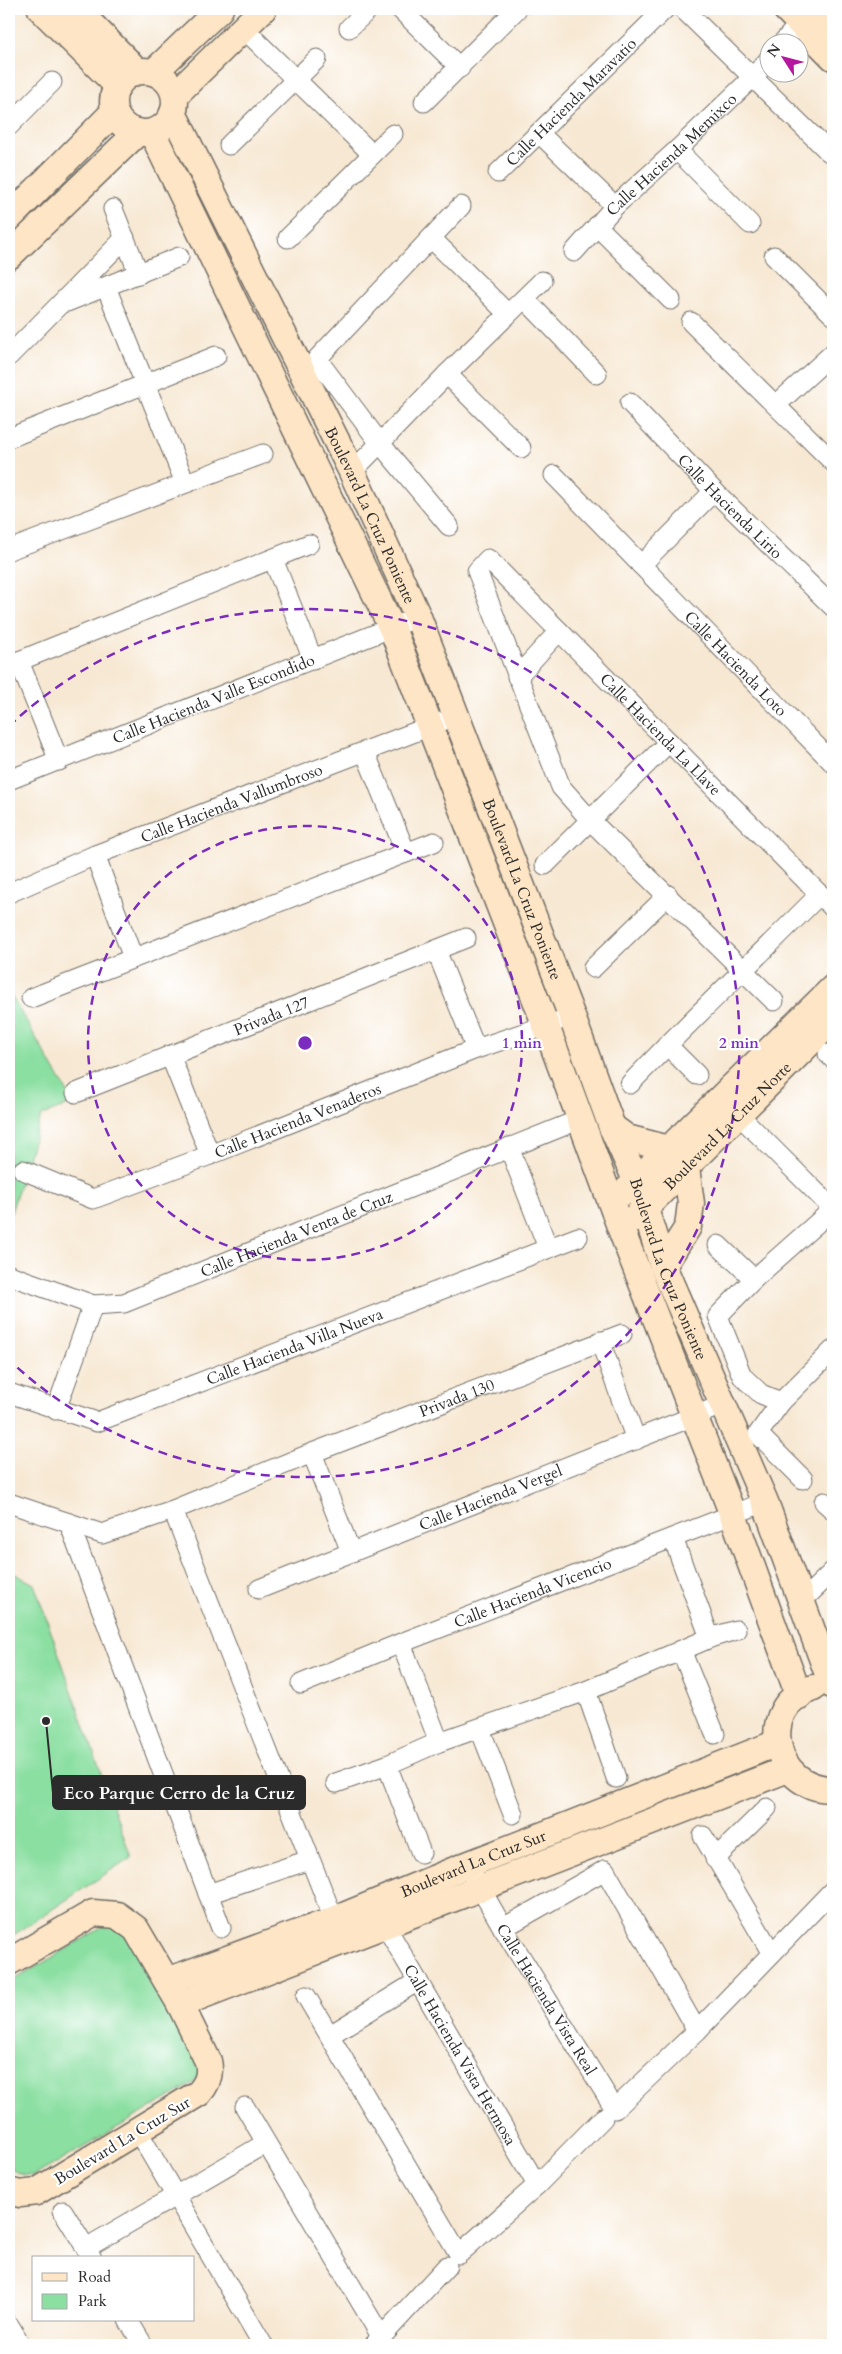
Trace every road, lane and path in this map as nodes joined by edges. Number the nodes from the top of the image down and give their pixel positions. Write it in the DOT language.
graph roads {
  1 [pos="41,9"];
  2 [pos="76,9"];
  3 [pos="220,9"];
  4 [pos="263,9"];
  5 [pos="368,9"];
  6 [pos="400,9"];
  7 [pos="517,9"];
  8 [pos="665,9"];
  9 [pos="683,9"];
  10 [pos="804,12"];
  11 [pos="833,22"];
  12 [pos="349,28"];
  13 [pos="244,29"];
  14 [pos="790,32"];
  15 [pos="833,57"];
  16 [pos="317,60"];
  17 [pos="460,68"];
  18 [pos="760,70"];
  19 [pos="136,76"];
  20 [pos="753,78"];
  21 [pos="296,80"];
  22 [pos="52,82"];
  23 [pos="424,102"];
  24 [pos="174,104"];
  25 [pos="114,112"];
  26 [pos="12,116"];
  27 [pos="145,132"];
  28 [pos="539,133"];
  29 [pos="393,134"];
  30 [pos="229,145"];
  31 [pos="677,150"];
  32 [pos="829,152"];
  33 [pos="372,154"];
  34 [pos="498,173"];
  35 [pos="461,206"];
  36 [pos="615,206"];
  37 [pos="113,209"];
  38 [pos="9,218"];
  39 [pos="750,224"];
  40 [pos="597,226"];
  41 [pos="125,238"];
  42 [pos="288,238"];
  43 [pos="432,238"];
  44 [pos="574,252"];
  45 [pos="9,256"];
  46 [pos="774,256"];
  47 [pos="179,257"];
  48 [pos="139,274"];
  49 [pos="542,281"];
  50 [pos="106,287"];
  51 [pos="525,299"];
  52 [pos="670,300"];
  53 [pos="61,304"];
  54 [pos="508,314"];
  55 [pos="833,315"];
  56 [pos="691,322"];
  57 [pos="833,353"];
  58 [pos="9,356"];
  59 [pos="216,356"];
  60 [pos="447,374"];
  61 [pos="596,374"];
  62 [pos="146,385"];
  63 [pos="630,404"];
  64 [pos="776,405"];
  65 [pos="9,438"];
  66 [pos="379,442"];
  67 [pos="520,448"];
  68 [pos="263,454"];
  69 [pos="833,462"];
  70 [pos="352,472"];
  71 [pos="554,475"];
  72 [pos="185,483"];
  73 [pos="714,491"];
  74 [pos="448,526"];
  75 [pos="309,544"];
  76 [pos="9,550"];
  77 [pos="274,558"];
  78 [pos="641,565"];
  79 [pos="833,607"];
  80 [pos="418,617"];
  81 [pos="392,628"];
  82 [pos="558,631"];
  83 [pos="313,660"];
  84 [pos="14,663"];
  85 [pos="517,676"];
  86 [pos="456,715"];
  87 [pos="432,727"];
  88 [pos="669,742"];
  89 [pos="365,752"];
  90 [pos="59,761"];
  91 [pos="833,763"];
  92 [pos="9,780"];
  93 [pos="591,821"];
  94 [pos="434,842"];
  95 [pos="406,852"];
  96 [pos="95,855"];
  97 [pos="546,865"];
  98 [pos="9,893"];
  99 [pos="820,894"];
  100 [pos="668,895"];
  101 [pos="833,908"];
  102 [pos="466,938"];
  103 [pos="436,950"];
  104 [pos="134,958"];
  105 [pos="593,968"];
  106 [pos="744,971"];
  107 [pos="833,988"];
  108 [pos="31,998"];
  109 [pos="774,1001"];
  110 [pos="572,1017"];
  111 [pos="833,1019"];
  112 [pos="546,1026"];
  113 [pos="667,1045"];
  114 [pos="476,1049"];
  115 [pos="170,1055"];
  116 [pos="697,1075"];
  117 [pos="630,1084"];
  118 [pos="76,1093"];
  119 [pos="738,1114"];
  120 [pos="580,1119"];
  121 [pos="612,1127"];
  122 [pos="509,1147"];
  123 [pos="210,1155"];
  124 [pos="678,1159"];
  125 [pos="23,1170"];
  126 [pos="636,1180"];
  127 [pos="612,1206"];
  128 [pos="646,1208"];
  129 [pos="833,1209"];
  130 [pos="622,1232"];
  131 [pos="578,1237"];
  132 [pos="718,1244"];
  133 [pos="548,1248"];
  134 [pos="664,1266"];
  135 [pos="9,1276"];
  136 [pos="754,1279"];
  137 [pos="93,1305"];
  138 [pos="622,1334"];
  139 [pos="600,1342"];
  140 [pos="831,1358"];
  141 [pos="9,1393"];
  142 [pos="781,1402"];
  143 [pos="722,1405"];
  144 [pos="56,1410"];
  145 [pos="693,1416"];
  146 [pos="636,1440"];
  147 [pos="312,1453"];
  148 [pos="802,1479"];
  149 [pos="765,1502"];
  150 [pos="9,1503"];
  151 [pos="173,1510"];
  152 [pos="733,1515"];
  153 [pos="69,1523"];
  154 [pos="673,1538"];
  155 [pos="351,1552"];
  156 [pos="833,1572"];
  157 [pos="259,1589"];
  158 [pos="802,1601"];
  159 [pos="736,1630"];
  160 [pos="710,1638"];
  161 [pos="401,1643"];
  162 [pos="681,1650"];
  163 [pos="301,1684"];
  164 [pos="832,1685"];
  165 [pos="586,1691"];
  166 [pos="798,1696"];
  167 [pos="480,1729"];
  168 [pos="715,1734"];
  169 [pos="439,1742"];
  170 [pos="778,1744"];
  171 [pos="387,1765"];
  172 [pos="788,1768"];
  173 [pos="616,1778"];
  174 [pos="336,1784"];
  175 [pos="833,1789"];
  176 [pos="767,1808"];
  177 [pos="513,1814"];
  178 [pos="703,1836"];
  179 [pos="421,1853"];
  180 [pos="715,1859"];
  181 [pos="309,1860"];
  182 [pos="467,1865"];
  183 [pos="480,1888"];
  184 [pos="833,1890"];
  185 [pos="208,1894"];
  186 [pos="334,1920"];
  187 [pos="385,1925"];
  188 [pos="221,1928"];
  189 [pos="502,1928"];
  190 [pos="771,1952"];
  191 [pos="9,1962"];
  192 [pos="166,1981"];
  193 [pos="418,1981"];
  194 [pos="306,1996"];
  195 [pos="180,2004"];
  196 [pos="697,2031"];
  197 [pos="330,2035"];
  198 [pos="245,2107"];
  199 [pos="609,2114"];
  200 [pos="138,2130"];
  201 [pos="266,2143"];
  202 [pos="537,2185"];
  203 [pos="9,2192"];
  204 [pos="175,2194"];
  205 [pos="63,2211"];
  206 [pos="89,2253"];
  207 [pos="447,2266"];
  208 [pos="129,2322"];
  209 [pos="9,2325"];
  210 [pos="378,2341"];
  211 [pos="21,2345"];
  212 [pos="143,2345"];
  213 [pos="263,2345"];
  1 -- 19 [label="street"];
  2 -- 19 [label="street"];
  3 -- 19 [label="street"];
  4 -- 13 [label="street"];
  5 -- 12 [label="street"];
  6 -- 17 [label="street"];
  7 -- 17 [label="street"];
  8 -- 28 [label="street, Calle Hacienda Maravatio"];
  9 -- 20 [label="street"];
  10 -- 11 [label="street"];
  10 -- 14 [label="street"];
  10 -- 15 [label="street"];
  13 -- 21 [label="street"];
  13 -- 24 [label="street"];
  16 -- 21 [label="street"];
  17 -- 23 [label="street"];
  18 -- 20 [label="street, Calle Hacienda Memixco"];
  19 -- 24 [label="street"];
  19 -- 25 [label="street"];
  20 -- 31 [label="street, Calle Hacienda Memixco"];
  20 -- 32 [label="street"];
  21 -- 30 [label="street"];
  21 -- 33 [label="street"];
  22 -- 26 [label="street"];
  24 -- 27 [label="street"];
  24 -- 70 [label="street, Boulevard La Cruz Poniente"];
  25 -- 27 [label="street"];
  25 -- 38 [label="street"];
  27 -- 45 [label="street"];
  27 -- 81 [label="street, Boulevard La Cruz Poniente"];
  28 -- 34 [label="street, Calle Hacienda Maravatio"];
  28 -- 36 [label="street"];
  29 -- 33 [label="street"];
  31 -- 36 [label="street, Calle Hacienda Memixco"];
  31 -- 39 [label="street"];
  33 -- 42 [label="street"];
  35 -- 43 [label="street"];
  36 -- 40 [label="street, Calle Hacienda Memixco"];
  37 -- 41 [label="street"];
  40 -- 44 [label="street, Calle Hacienda Memixco"];
  40 -- 52 [label="street"];
  41 -- 48 [label="street"];
  41 -- 53 [label="street"];
  43 -- 54 [label="street"];
  43 -- 66 [label="street"];
  46 -- 55 [label="street"];
  47 -- 48 [label="street"];
  48 -- 50 [label="street"];
  49 -- 51 [label="street"];
  50 -- 53 [label="street"];
  50 -- 62 [label="street"];
  51 -- 54 [label="street"];
  51 -- 61 [label="street"];
  53 -- 58 [label="street"];
  54 -- 60 [label="street"];
  56 -- 64 [label="street"];
  57 -- 64 [label="street"];
  59 -- 62 [label="street"];
  60 -- 66 [label="street"];
  60 -- 67 [label="street"];
  62 -- 65 [label="street"];
  62 -- 72 [label="street"];
  63 -- 73 [label="street, Calle Hacienda Lirio"];
  64 -- 69 [label="street"];
  66 -- 70 [label="street"];
  66 -- 74 [label="street"];
  68 -- 72 [label="street"];
  70 -- 80 [label="street, Boulevard La Cruz Poniente"];
  71 -- 78 [label="street, Calle Hacienda Loto"];
  72 -- 76 [label="street"];
  73 -- 78 [label="street"];
  73 -- 79 [label="street, Calle Hacienda Lirio"];
  75 -- 77 [label="street"];
  77 -- 83 [label="street"];
  77 -- 84 [label="street"];
  78 -- 91 [label="street, Calle Hacienda Loto"];
  80 -- 81 [label="street, Calle Hacienda Valle Escondido"];
  80 -- 86 [label="street, Boulevard La Cruz Poniente"];
  81 -- 83 [label="street, Calle Hacienda Valle Escondido"];
  81 -- 87 [label="street, Boulevard La Cruz Poniente"];
  82 -- 85 [label="street"];
  82 -- 85 [label="street, Calle Hacienda La Llave"];
  82 -- 88 [label="street, Calle Hacienda La Llave"];
  83 -- 90 [label="street, Calle Hacienda Valle Escondido"];
  84 -- 90 [label="street"];
  85 -- 93 [label="street"];
  86 -- 87 [label="street, Calle Hacienda Vallumbroso"];
  86 -- 110 [label="street, Boulevard La Cruz Poniente"];
  87 -- 89 [label="street, Calle Hacienda Vallumbroso"];
  87 -- 112 [label="street, Boulevard La Cruz Poniente"];
  88 -- 93 [label="street"];
  88 -- 99 [label="street, Calle Hacienda La Llave"];
  89 -- 95 [label="street"];
  89 -- 96 [label="street, Calle Hacienda Vallumbroso"];
  90 -- 92 [label="street, Calle Hacienda Valle Escondido"];
  93 -- 97 [label="street"];
  93 -- 100 [label="street"];
  94 -- 95 [label="street"];
  95 -- 104 [label="street"];
  96 -- 98 [label="street, Calle Hacienda Vallumbroso"];
  96 -- 104 [label="street"];
  99 -- 101 [label="street, Calle Hacienda La Llave"];
  99 -- 106 [label="street"];
  100 -- 105 [label="street"];
  100 -- 106 [label="street"];
  102 -- 103 [label="street, Privada 127"];
  103 -- 114 [label="street"];
  103 -- 115 [label="street, Privada 127"];
  104 -- 108 [label="street"];
  106 -- 109 [label="street"];
  106 -- 113 [label="street"];
  107 -- 124 [label="street, Boulevard La Cruz Norte"];
  110 -- 112 [label="street, Calle Hacienda Venaderos"];
  110 -- 121 [label="street, Boulevard La Cruz Poniente"];
  111 -- 119 [label="street, Boulevard La Cruz Norte"];
  112 -- 114 [label="street, Calle Hacienda Venaderos"];
  112 -- 120 [label="street, Boulevard La Cruz Poniente"];
  113 -- 116 [label="street"];
  113 -- 117 [label="street"];
  114 -- 123 [label="street, Calle Hacienda Venaderos"];
  115 -- 118 [label="street, Privada 127"];
  115 -- 123 [label="street"];
  119 -- 124 [label="street, Boulevard La Cruz Norte"];
  119 -- 129 [label="street"];
  120 -- 122 [label="street, Calle Hacienda Venta de Cruz"];
  120 -- 127 [label="street, Boulevard La Cruz Poniente"];
  121 -- 124 [label="street"];
  121 -- 126 [label="street, Boulevard La Cruz Poniente"];
  122 -- 133 [label="street"];
  122 -- 137 [label="street, Calle Hacienda Venta de Cruz"];
  123 -- 125 [label="street, Calle Hacienda Venaderos"];
  124 -- 126 [label="street, Boulevard La Cruz Norte"];
  124 -- 128 [label="street, Boulevard La Cruz Norte"];
  124 -- 134 [label="street"];
  126 -- 127 [label="street, Boulevard La Cruz Norte"];
  126 -- 128 [label="street, Boulevard La Cruz Poniente"];
  127 -- 130 [label="street, Boulevard La Cruz Poniente"];
  128 -- 130 [label="street, Boulevard La Cruz Norte"];
  128 -- 134 [label="street, Boulevard La Cruz Poniente"];
  129 -- 136 [label="street"];
  130 -- 145 [label="street, Boulevard La Cruz Poniente"];
  131 -- 133 [label="street, Calle Hacienda Villa Nueva"];
  132 -- 136 [label="street"];
  133 -- 144 [label="street, Calle Hacienda Villa Nueva"];
  134 -- 143 [label="street, Boulevard La Cruz Poniente"];
  135 -- 137 [label="street, Calle Hacienda Venta de Cruz"];
  136 -- 142 [label="street"];
  137 -- 144 [label="street"];
  138 -- 139 [label="street, Privada 130"];
  139 -- 146 [label="street"];
  139 -- 147 [label="street, Privada 130"];
  140 -- 142 [label="street"];
  141 -- 144 [label="street, Calle Hacienda Villa Nueva"];
  142 -- 148 [label="street"];
  143 -- 145 [label="street, Calle Hacienda Vergel"];
  143 -- 149 [label="street, Boulevard La Cruz Poniente"];
  145 -- 146 [label="street, Calle Hacienda Vergel"];
  145 -- 152 [label="street, Boulevard La Cruz Poniente"];
  146 -- 155 [label="street, Calle Hacienda Vergel"];
  147 -- 151 [label="street"];
  147 -- 155 [label="street"];
  149 -- 152 [label="street, Calle Hacienda Vicencio"];
  149 -- 158 [label="street, Boulevard La Cruz Poniente"];
  150 -- 153 [label="street"];
  151 -- 153 [label="street"];
  151 -- 181 [label="street"];
  152 -- 154 [label="street, Calle Hacienda Vicencio"];
  152 -- 166 [label="street, Boulevard La Cruz Poniente"];
  153 -- 185 [label="street"];
  154 -- 160 [label="street"];
  154 -- 161 [label="street, Calle Hacienda Vicencio"];
  155 -- 157 [label="street, Calle Hacienda Vergel"];
  156 -- 158 [label="street"];
  158 -- 164 [label="street, Boulevard La Cruz Poniente"];
  159 -- 160 [label="street"];
  160 -- 162 [label="street"];
  161 -- 163 [label="street, Calle Hacienda Vicencio"];
  161 -- 169 [label="street"];
  162 -- 165 [label="street"];
  162 -- 168 [label="street"];
  164 -- 166 [label="street"];
  165 -- 167 [label="street"];
  165 -- 173 [label="street"];
  166 -- 170 [label="street"];
  167 -- 169 [label="street"];
  167 -- 177 [label="street"];
  169 -- 171 [label="street"];
  170 -- 172 [label="street"];
  170 -- 182 [label="street, Boulevard La Cruz Sur"];
  171 -- 174 [label="street"];
  171 -- 179 [label="street"];
  172 -- 175 [label="street"];
  172 -- 183 [label="street, Boulevard La Cruz Sur"];
  176 -- 180 [label="street"];
  178 -- 180 [label="street"];
  180 -- 190 [label="street"];
  181 -- 185 [label="street"];
  181 -- 186 [label="street"];
  182 -- 183 [label="street, Calle Hacienda Vista Real"];
  182 -- 186 [label="street, Boulevard La Cruz Sur"];
  183 -- 187 [label="street, Boulevard La Cruz Sur"];
  183 -- 189 [label="street, Calle Hacienda Vista Real"];
  184 -- 190 [label="street"];
  185 -- 188 [label="street"];
  186 -- 192 [label="street, Boulevard La Cruz Sur"];
  187 -- 193 [label="street, Calle Hacienda Vista Hermosa"];
  187 -- 195 [label="street, Boulevard La Cruz Sur"];
  189 -- 196 [label="street"];
  189 -- 199 [label="street, Calle Hacienda Vista Real"];
  190 -- 196 [label="street"];
  191 -- 192 [label="street, Boulevard La Cruz Sur"];
  192 -- 195 [label="street, Boulevard La Cruz Sur"];
  193 -- 197 [label="street"];
  193 -- 202 [label="street, Calle Hacienda Vista Hermosa"];
  194 -- 197 [label="street"];
  195 -- 200 [label="street, Boulevard La Cruz Sur"];
  196 -- 199 [label="street"];
  197 -- 202 [label="street"];
  198 -- 201 [label="street"];
  199 -- 202 [label="street"];
  200 -- 203 [label="street, Boulevard La Cruz Sur"];
  200 -- 204 [label="street"];
  201 -- 204 [label="street"];
  201 -- 210 [label="street"];
  204 -- 206 [label="street"];
  204 -- 213 [label="street"];
  205 -- 206 [label="street"];
  207 -- 210 [label="street"];
  208 -- 212 [label="street"];
  209 -- 211 [label="street"];
}
